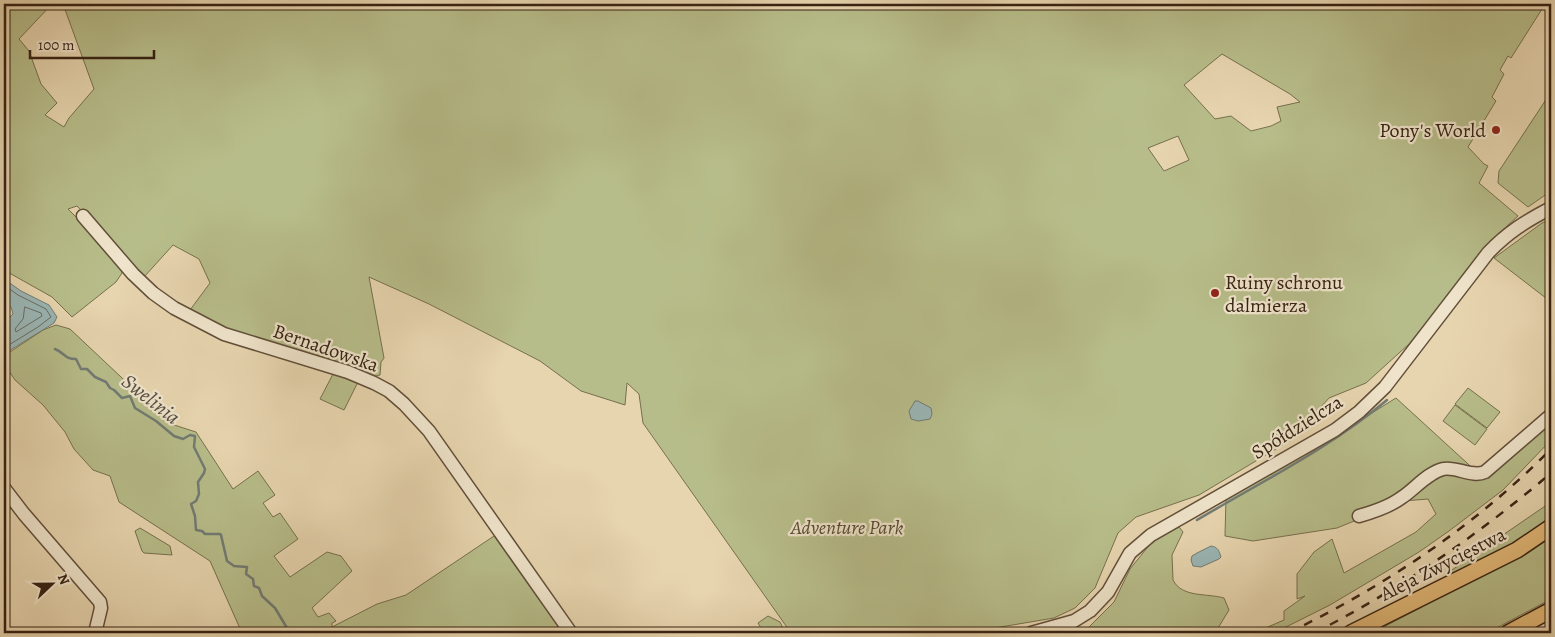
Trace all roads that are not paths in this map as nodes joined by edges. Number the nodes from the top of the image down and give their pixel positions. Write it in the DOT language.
graph roads {
  1 [pos="1551,208"];
  2 [pos="83,216"];
  3 [pos="1551,415"];
  4 [pos="4,488"];
  5 [pos="1358,516"];
  6 [pos="1551,527"];
  7 [pos="1551,610"];
  8 [pos="95,633"];
  9 [pos="571,633"];
  10 [pos="1031,633"];
  11 [pos="1351,633"];
  12 [pos="1508,633"];
  1 -- 10 [label="street, Spółdzielcza"];
  2 -- 9 [label="street, Bernadowska"];
  3 -- 5 [label="street"];
  4 -- 8 [label="street"];
  6 -- 11 [label="main road, Aleja Zwycięstwa"];
  7 -- 12 [label="main road"];
}
